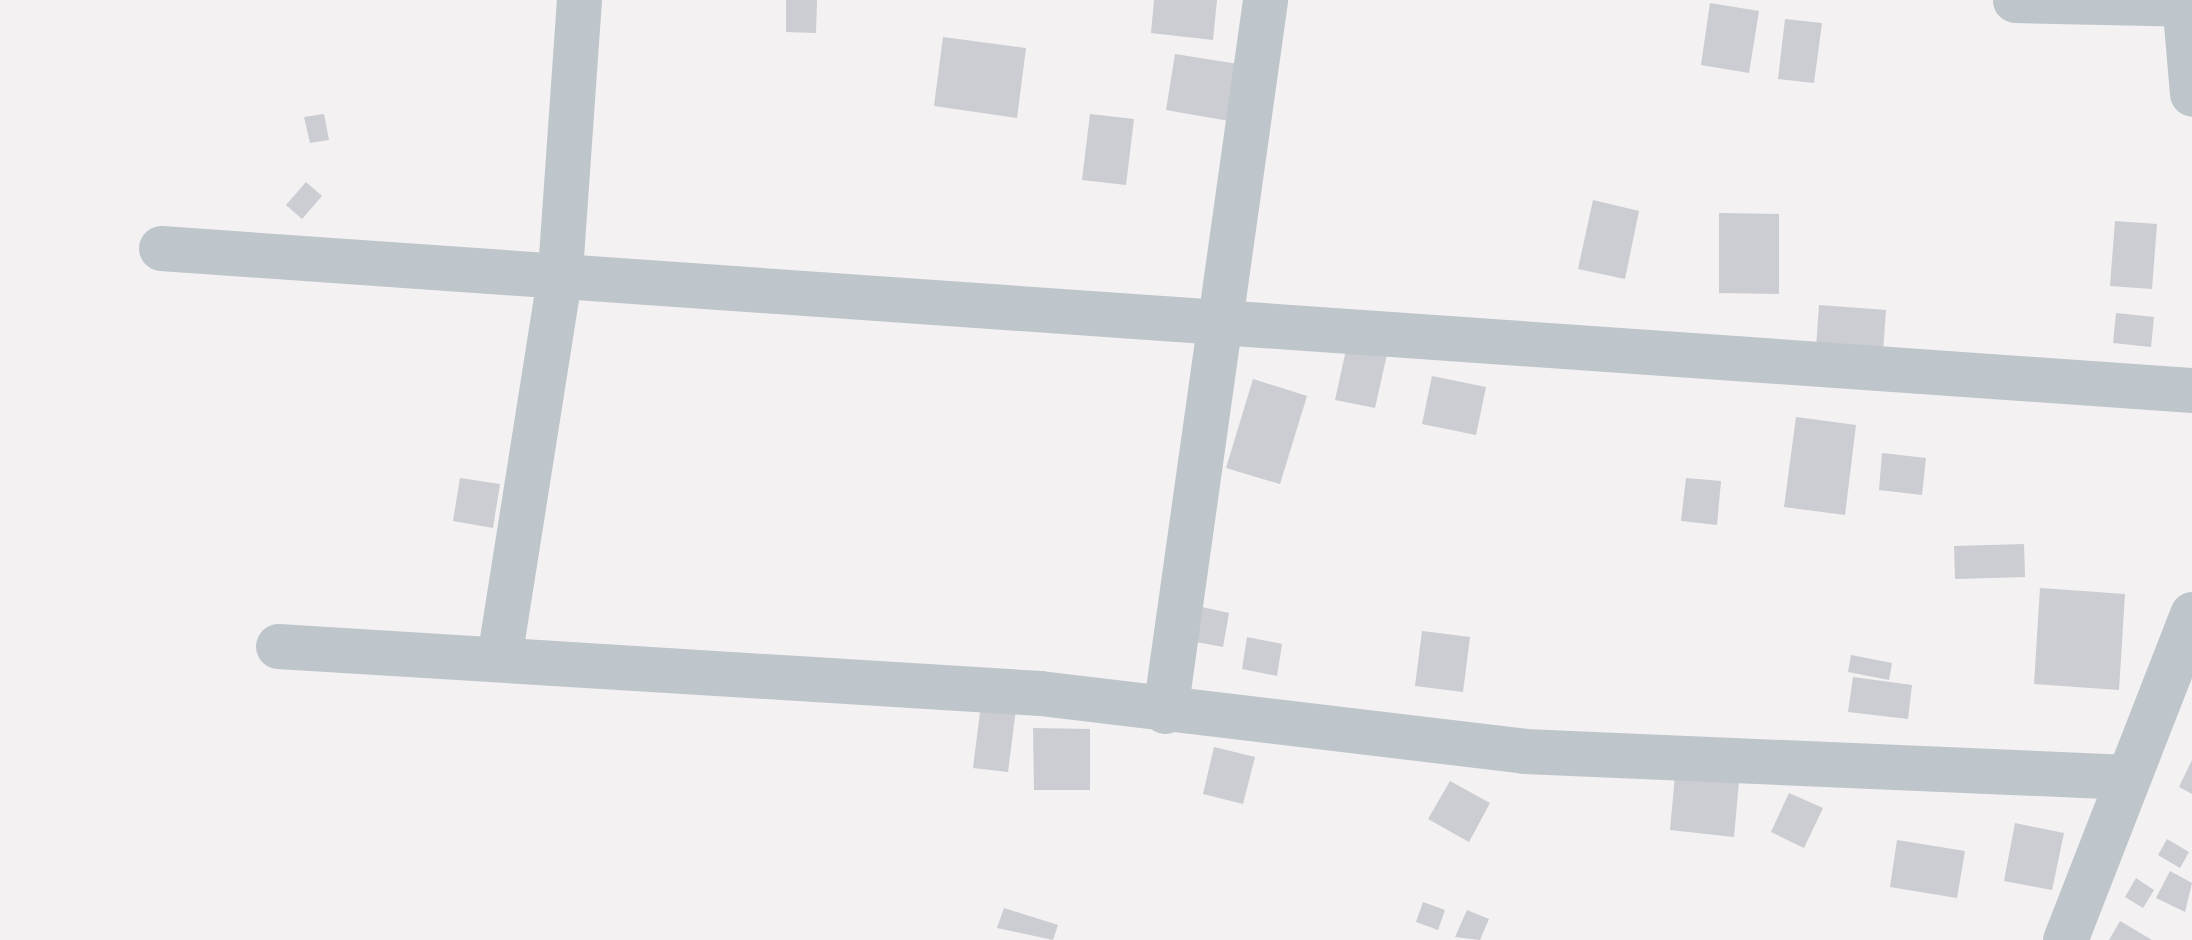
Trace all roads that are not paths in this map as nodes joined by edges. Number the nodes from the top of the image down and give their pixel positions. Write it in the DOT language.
graph roads {
  1 [pos="579,0"];
  2 [pos="1265,0"];
  3 [pos="2015,0"];
  4 [pos="2184,2"];
  5 [pos="2192,94"];
  6 [pos="161,248"];
  7 [pos="560,271"];
  8 [pos="1223,318"];
  9 [pos="2192,390"];
  10 [pos="2192,614"];
  11 [pos="278,646"];
  12 [pos="499,658"];
  13 [pos="1165,710"];
  14 [pos="2128,777"];
  15 [pos="2065,940"];
  1 -- 7 [label="street"];
  2 -- 8 [label="street"];
  3 -- 4 [label="street"];
  4 -- 5 [label="street"];
  6 -- 7 [label="street"];
  7 -- 8 [label="street"];
  7 -- 12 [label="street"];
  8 -- 9 [label="street"];
  8 -- 13 [label="street"];
  10 -- 14 [label="street"];
  11 -- 12 [label="street"];
  12 -- 13 [label="street"];
  13 -- 14 [label="street"];
  14 -- 15 [label="street"];
}
